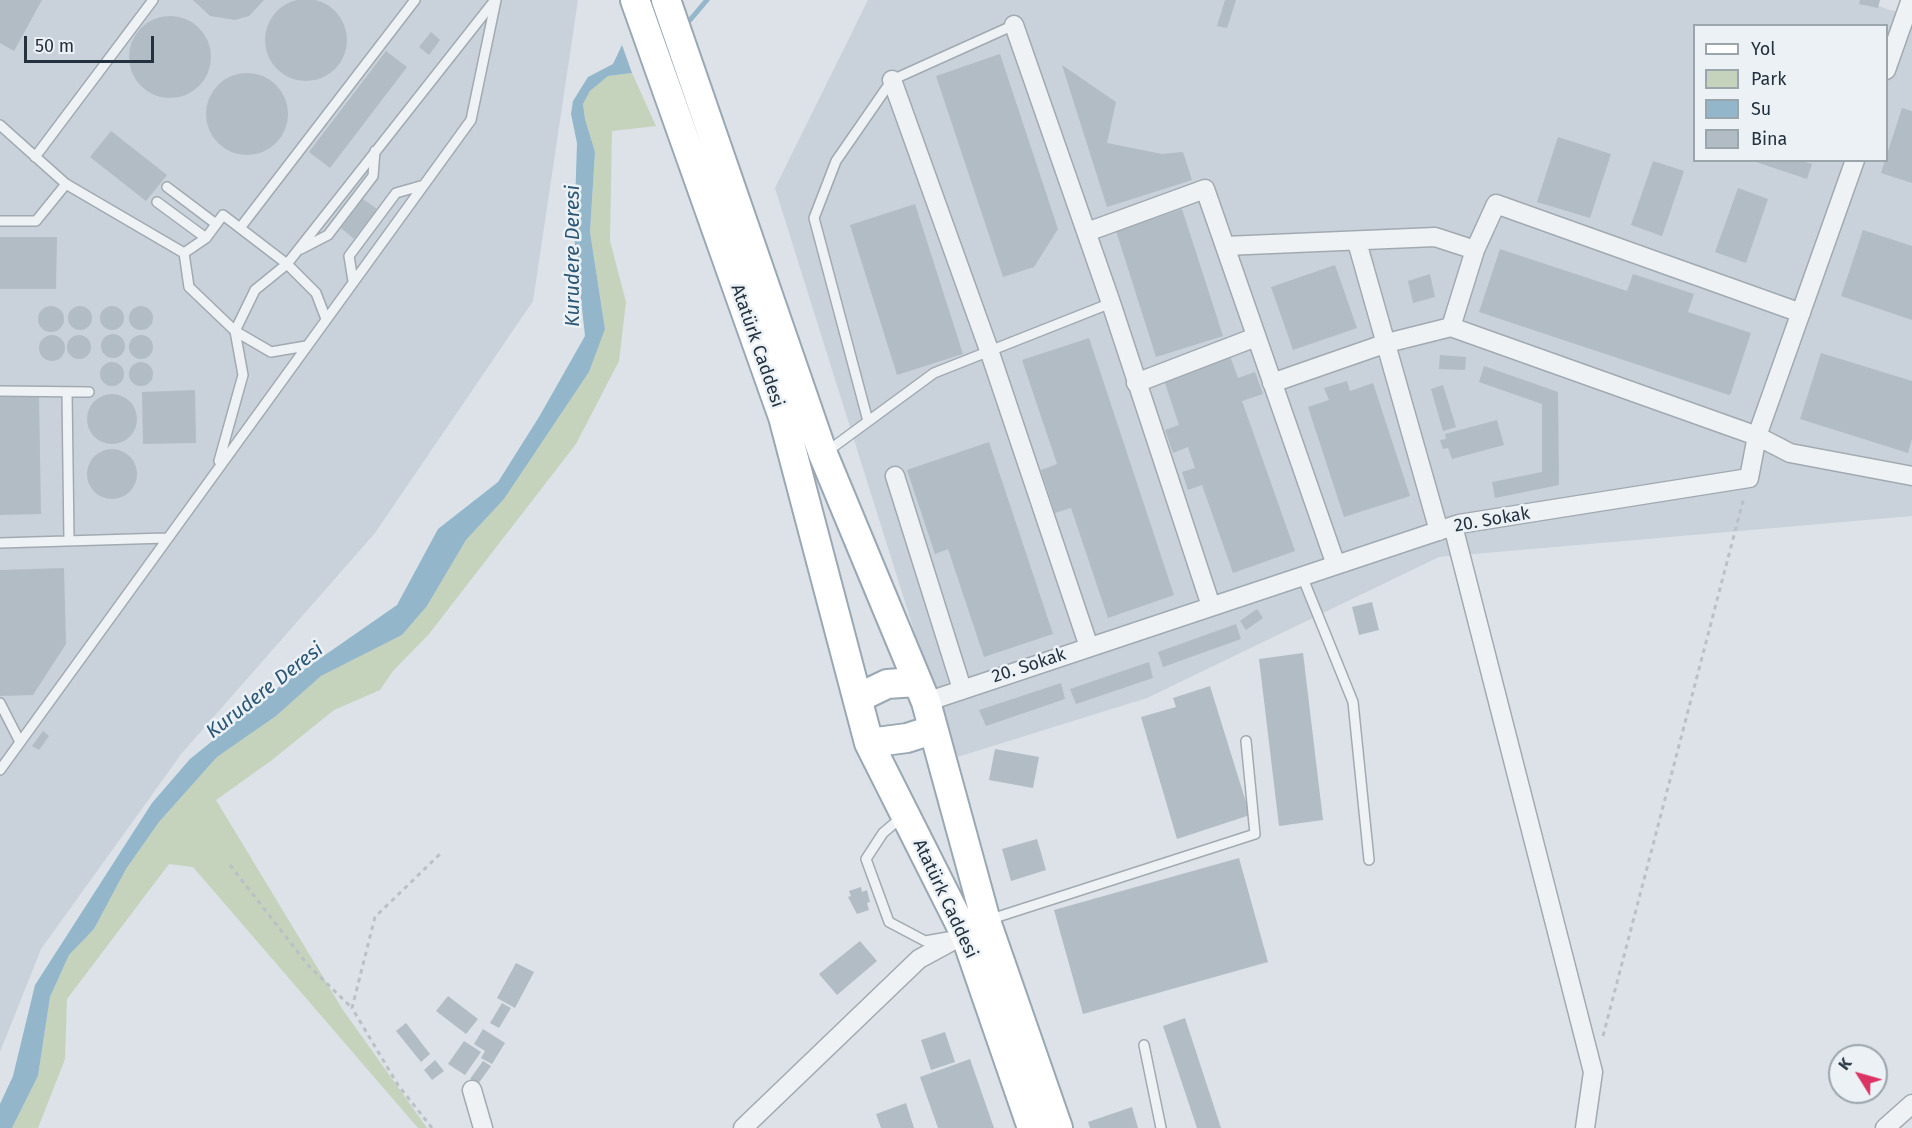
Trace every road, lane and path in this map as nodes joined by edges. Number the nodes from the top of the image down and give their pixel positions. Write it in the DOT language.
graph roads {
  1 [pos="153,0"];
  2 [pos="415,0"];
  3 [pos="495,0"];
  4 [pos="1910,3"];
  5 [pos="667,5"];
  6 [pos="639,10"];
  7 [pos="1014,25"];
  8 [pos="670,57"];
  9 [pos="1888,67"];
  10 [pos="892,80"];
  11 [pos="0,125"];
  12 [pos="375,151"];
  13 [pos="35,157"];
  14 [pos="1854,162"];
  15 [pos="66,184"];
  16 [pos="424,185"];
  17 [pos="167,187"];
  18 [pos="157,202"];
  19 [pos="0,222"];
  20 [pos="216,224"];
  21 [pos="240,228"];
  22 [pos="1087,232"];
  23 [pos="206,238"];
  24 [pos="1357,242"];
  25 [pos="1225,246"];
  26 [pos="1475,250"];
  27 [pos="296,252"];
  28 [pos="184,253"];
  29 [pos="286,264"];
  30 [pos="353,282"];
  31 [pos="1112,303"];
  32 [pos="1801,313"];
  33 [pos="326,319"];
  34 [pos="1451,327"];
  35 [pos="235,331"];
  36 [pos="1256,337"];
  37 [pos="1387,343"];
  38 [pos="306,346"];
  39 [pos="989,350"];
  40 [pos="1136,383"];
  41 [pos="1272,383"];
  42 [pos="0,391"];
  43 [pos="67,392"];
  44 [pos="89,392"];
  45 [pos="868,421"];
  46 [pos="1757,436"];
  47 [pos="823,454"];
  48 [pos="217,469"];
  49 [pos="895,476"];
  50 [pos="1912,476"];
  51 [pos="1749,478"];
  52 [pos="1446,529"];
  53 [pos="166,538"];
  54 [pos="69,541"];
  55 [pos="0,543"];
  56 [pos="1336,565"];
  57 [pos="1302,576"];
  58 [pos="1211,606"];
  59 [pos="1089,647"];
  60 [pos="962,689"];
  61 [pos="921,692"];
  62 [pos="858,698"];
  63 [pos="0,703"];
  64 [pos="932,730"];
  65 [pos="19,740"];
  66 [pos="1246,741"];
  67 [pos="869,743"];
  68 [pos="0,770"];
  69 [pos="905,815"];
  70 [pos="440,854"];
  71 [pos="1369,860"];
  72 [pos="230,865"];
  73 [pos="976,927"];
  74 [pos="352,1008"];
  75 [pos="1602,1038"];
  76 [pos="1144,1045"];
  77 [pos="472,1090"];
  78 [pos="1912,1104"];
  79 [pos="432,1128"];
  80 [pos="483,1128"];
  81 [pos="743,1128"];
  82 [pos="1032,1128"];
  83 [pos="1059,1128"];
  84 [pos="1161,1128"];
  85 [pos="1585,1128"];
  86 [pos="1884,1128"];
  1 -- 13 [label="lane"];
  2 -- 21 [label="lane"];
  3 -- 12 [label="lane"];
  3 -- 16 [label="lane"];
  4 -- 9 [label="street"];
  5 -- 8 [label="main road, Atatürk Caddesi"];
  6 -- 8 [label="main road, Atatürk Caddesi"];
  7 -- 10 [label="lane"];
  7 -- 22 [label="street"];
  8 -- 47 [label="main road, Atatürk Caddesi"];
  8 -- 62 [label="main road, Atatürk Caddesi"];
  10 -- 39 [label="street"];
  10 -- 45 [label="lane"];
  11 -- 13 [label="lane"];
  12 -- 27 [label="lane"];
  12 -- 27 [label="lane"];
  13 -- 15 [label="lane"];
  14 -- 32 [label="street"];
  15 -- 19 [label="lane"];
  15 -- 28 [label="lane"];
  16 -- 30 [label="lane"];
  16 -- 30 [label="lane"];
  17 -- 20 [label="lane"];
  18 -- 23 [label="lane"];
  20 -- 21 [label="lane"];
  20 -- 23 [label="lane"];
  21 -- 29 [label="lane"];
  22 -- 25 [label="street"];
  22 -- 31 [label="street"];
  23 -- 28 [label="lane"];
  24 -- 25 [label="street"];
  24 -- 26 [label="street"];
  24 -- 37 [label="street"];
  25 -- 36 [label="street"];
  26 -- 32 [label="street"];
  26 -- 34 [label="street"];
  27 -- 29 [label="lane"];
  28 -- 35 [label="lane"];
  29 -- 33 [label="lane"];
  29 -- 35 [label="lane"];
  30 -- 33 [label="lane"];
  31 -- 39 [label="lane"];
  31 -- 40 [label="street"];
  32 -- 46 [label="street"];
  33 -- 38 [label="lane"];
  34 -- 37 [label="street"];
  34 -- 46 [label="street"];
  35 -- 38 [label="lane"];
  35 -- 48 [label="lane"];
  36 -- 40 [label="street"];
  36 -- 41 [label="street"];
  37 -- 41 [label="street"];
  37 -- 52 [label="street"];
  38 -- 48 [label="lane"];
  39 -- 45 [label="lane"];
  39 -- 59 [label="street"];
  40 -- 58 [label="street"];
  41 -- 56 [label="street"];
  42 -- 43 [label="lane"];
  43 -- 44 [label="lane"];
  43 -- 54 [label="lane"];
  45 -- 47 [label="lane"];
  46 -- 50 [label="street"];
  46 -- 51 [label="street"];
  47 -- 61 [label="main road, Atatürk Caddesi"];
  48 -- 53 [label="lane"];
  49 -- 60 [label="street"];
  51 -- 52 [label="street, 20. Sokak"];
  51 -- 75 [label="path"];
  52 -- 56 [label="street, 20. Sokak"];
  52 -- 85 [label="street"];
  53 -- 54 [label="lane"];
  53 -- 65 [label="lane"];
  54 -- 55 [label="lane"];
  56 -- 57 [label="street, 20. Sokak"];
  57 -- 58 [label="street, 20. Sokak"];
  57 -- 71 [label="lane"];
  58 -- 59 [label="street, 20. Sokak"];
  59 -- 60 [label="street, 20. Sokak"];
  60 -- 61 [label="street, 20. Sokak"];
  61 -- 62 [label="main road"];
  61 -- 64 [label="main road, Atatürk Caddesi"];
  62 -- 67 [label="main road, Atatürk Caddesi"];
  63 -- 65 [label="lane"];
  64 -- 67 [label="main road"];
  64 -- 73 [label="main road, Atatürk Caddesi"];
  65 -- 68 [label="lane"];
  66 -- 73 [label="lane"];
  67 -- 69 [label="main road, Atatürk Caddesi"];
  69 -- 73 [label="main road, Atatürk Caddesi"];
  69 -- 73 [label="lane"];
  70 -- 74 [label="path"];
  72 -- 74 [label="path"];
  73 -- 81 [label="street"];
  73 -- 82 [label="main road, Atatürk Caddesi"];
  73 -- 83 [label="main road, Atatürk Caddesi"];
  74 -- 79 [label="path"];
  76 -- 84 [label="lane"];
  77 -- 80 [label="street"];
  78 -- 86 [label="street"];
}
